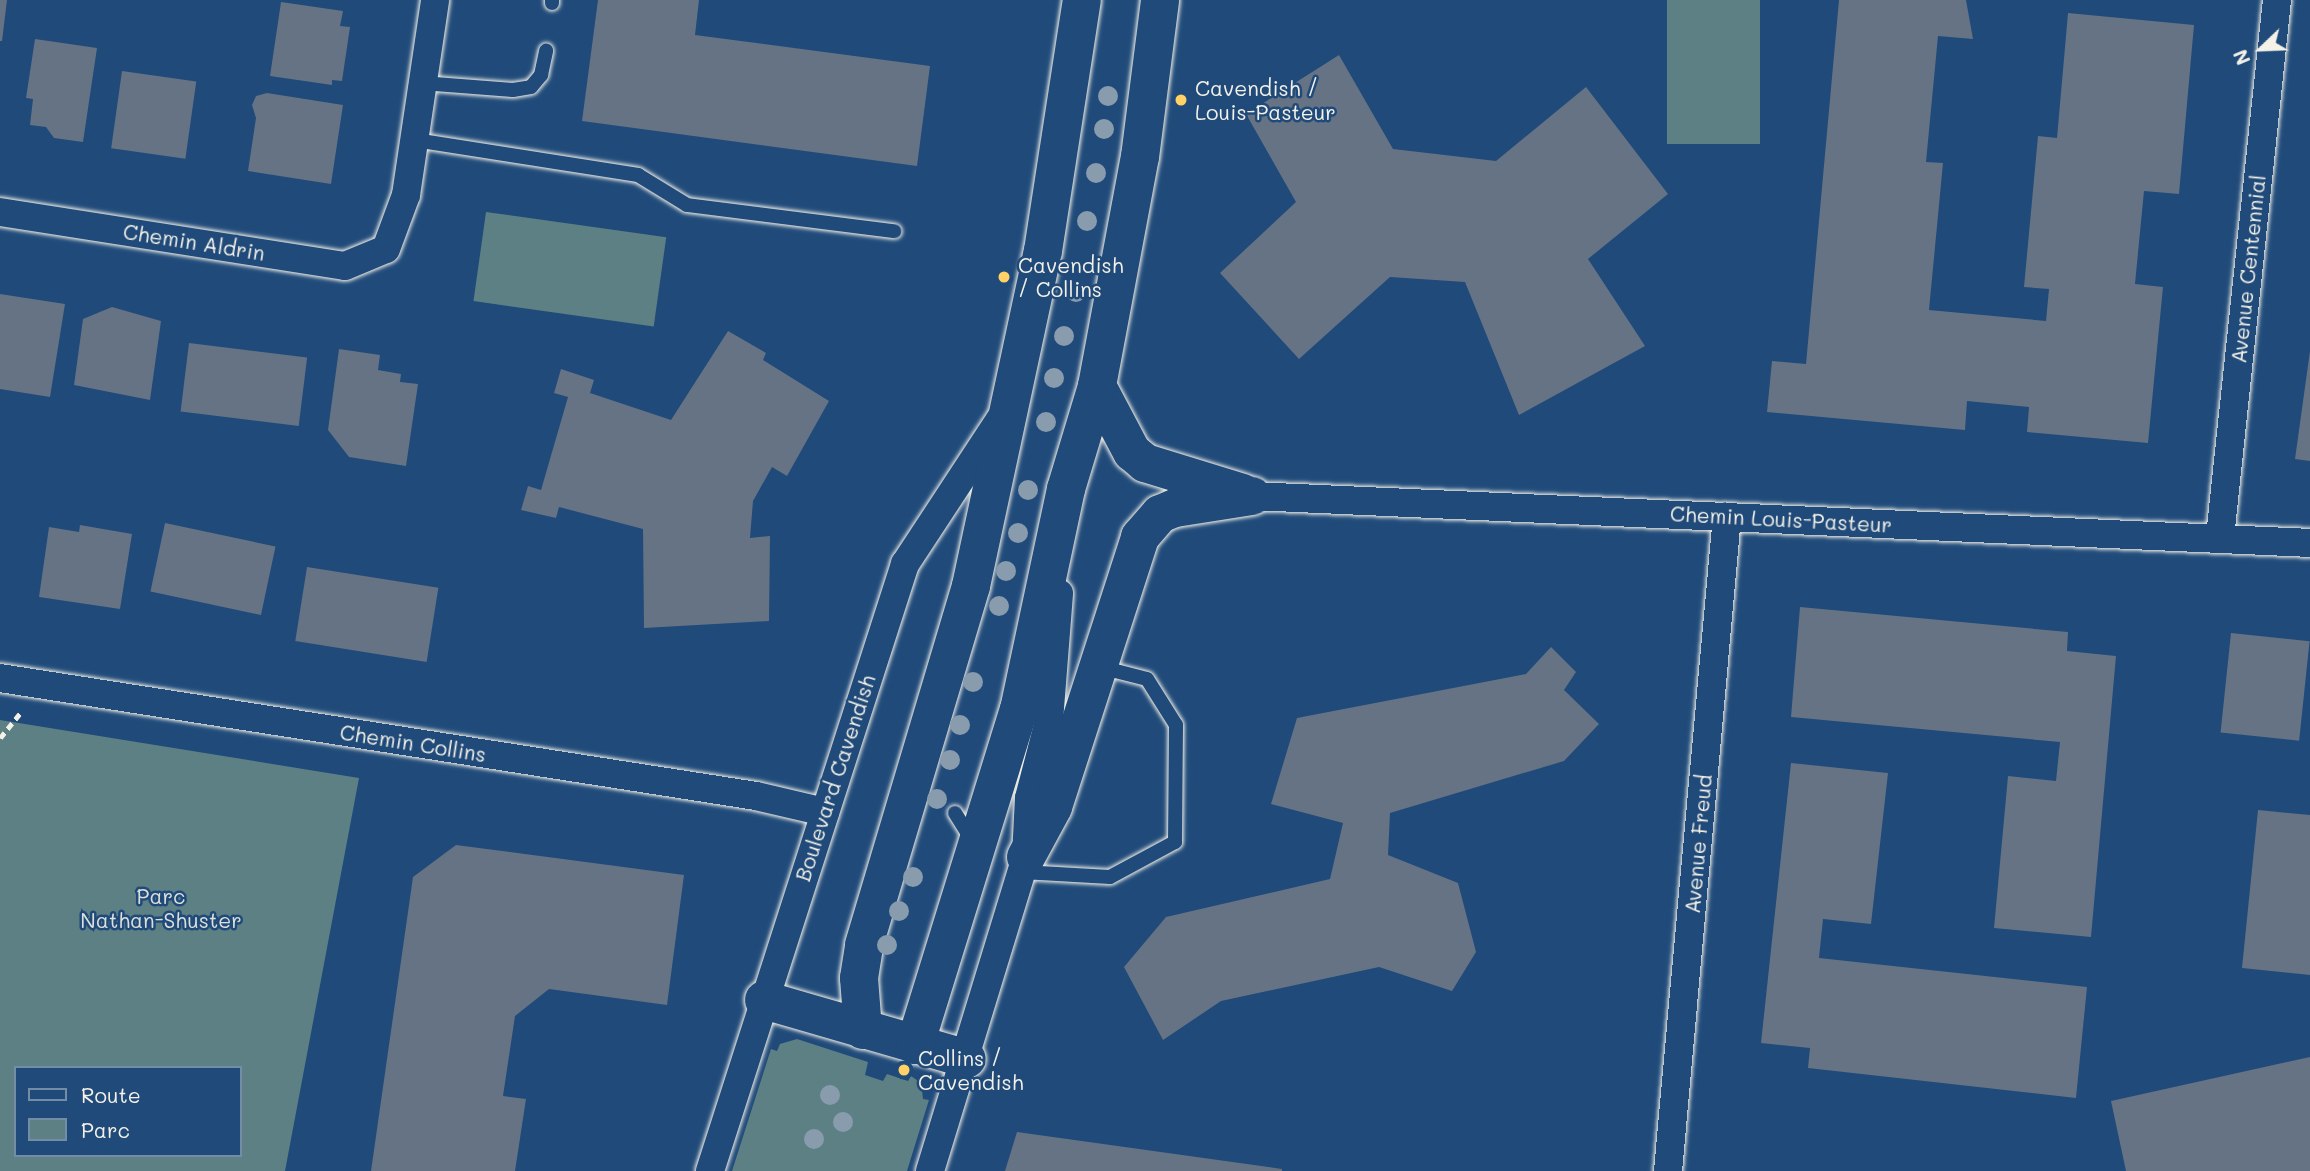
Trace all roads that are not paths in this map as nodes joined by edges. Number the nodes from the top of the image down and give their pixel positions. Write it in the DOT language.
graph roads {
  1 [pos="435,0"];
  2 [pos="1082,0"];
  3 [pos="1160,0"];
  4 [pos="2277,0"];
  5 [pos="546,51"];
  6 [pos="422,83"];
  7 [pos="415,140"];
  8 [pos="0,212"];
  9 [pos="894,231"];
  10 [pos="1097,386"];
  11 [pos="1008,408"];
  12 [pos="1066,489"];
  13 [pos="1252,496"];
  14 [pos="1727,517"];
  15 [pos="2220,537"];
  16 [pos="2310,543"];
  17 [pos="1098,666"];
  18 [pos="0,678"];
  19 [pos="825,812"];
  20 [pos="955,813"];
  21 [pos="977,847"];
  22 [pos="1024,864"];
  23 [pos="764,1000"];
  24 [pos="863,1030"];
  25 [pos="915,1045"];
  26 [pos="967,1059"];
  27 [pos="710,1171"];
  28 [pos="930,1171"];
  29 [pos="1668,1171"];
  1 -- 6 [label="street"];
  2 -- 11 [label="main road, Boulevard Cavendish"];
  3 -- 10 [label="main road"];
  4 -- 15 [label="street, Avenue Centennial"];
  5 -- 6 [label="lane"];
  6 -- 7 [label="street"];
  7 -- 8 [label="street, Chemin Aldrin"];
  7 -- 9 [label="lane"];
  10 -- 12 [label="main road"];
  10 -- 13 [label="main road"];
  11 -- 19 [label="street, Boulevard Cavendish"];
  11 -- 24 [label="main road, Boulevard Cavendish"];
  12 -- 21 [label="main road"];
  12 -- 22 [label="street"];
  13 -- 14 [label="street, Chemin Louis-Pasteur"];
  13 -- 17 [label="main road"];
  14 -- 15 [label="street, Chemin Louis-Pasteur"];
  14 -- 29 [label="street, Avenue Freud"];
  15 -- 16 [label="street, Chemin Louis-Pasteur"];
  17 -- 22 [label="main road"];
  17 -- 22 [label="lane"];
  18 -- 19 [label="street, Chemin Collins"];
  19 -- 23 [label="street, Boulevard Cavendish"];
  20 -- 21 [label="lane"];
  21 -- 25 [label="main road"];
  22 -- 26 [label="street"];
  23 -- 24 [label="main road"];
  23 -- 27 [label="street, Boulevard Cavendish"];
  24 -- 25 [label="main road"];
  25 -- 26 [label="main road"];
  26 -- 28 [label="street"];
}
